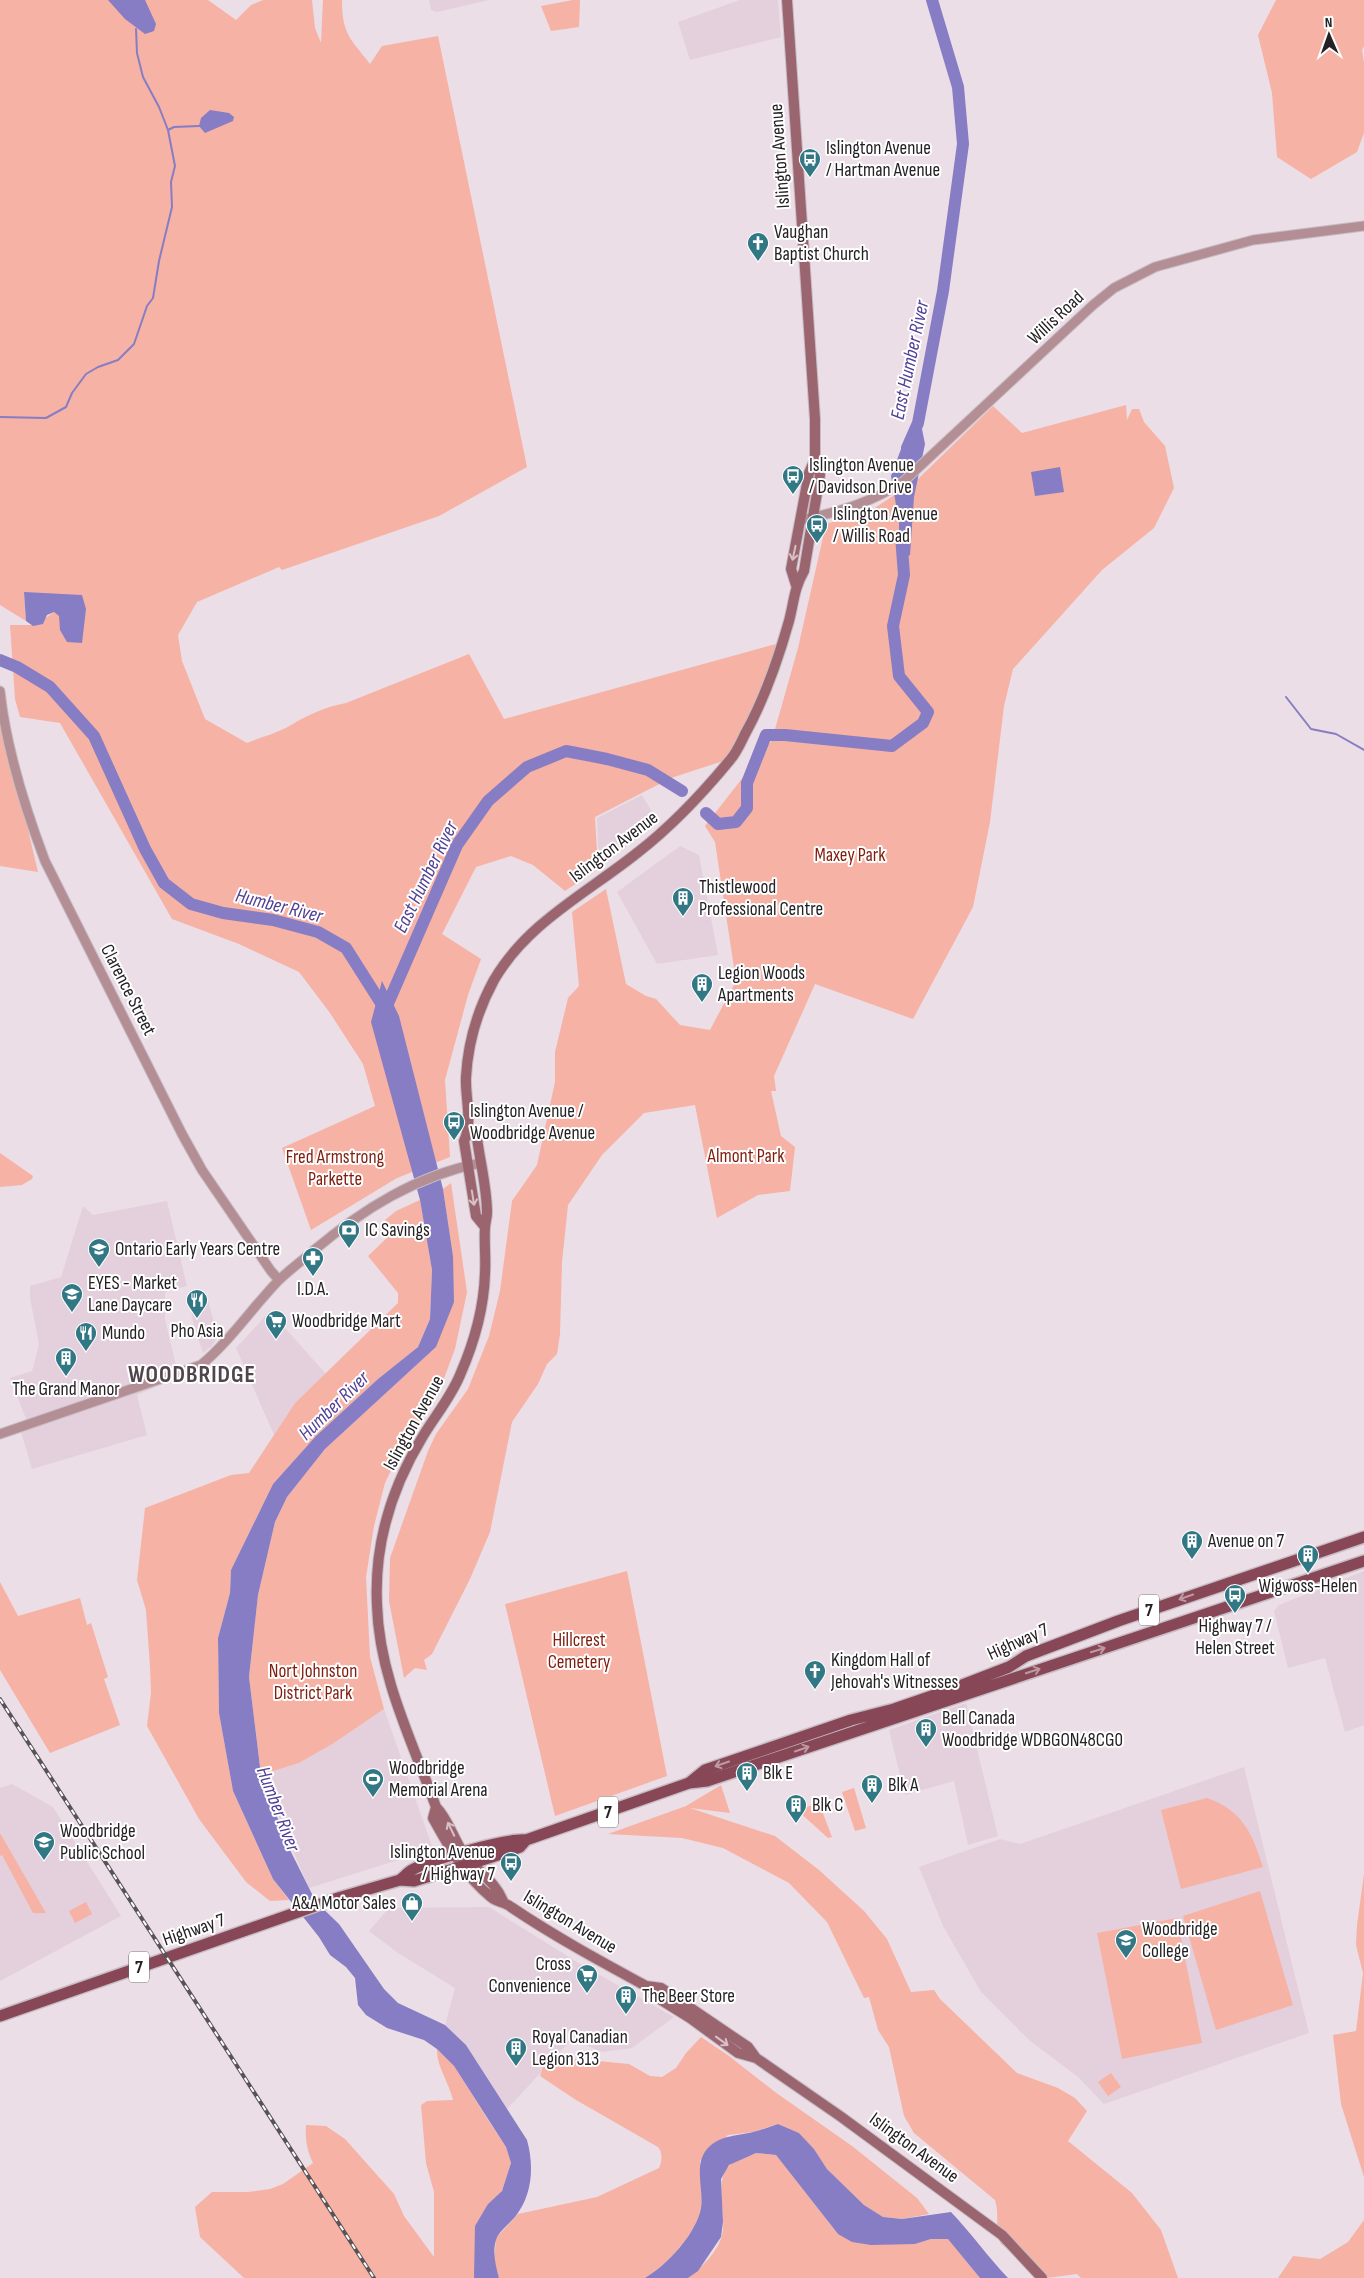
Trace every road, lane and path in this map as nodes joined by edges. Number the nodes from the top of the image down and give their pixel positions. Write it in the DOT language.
graph roads {
  1 [pos="787,0"];
  2 [pos="1364,226"];
  3 [pos="815,458"];
  4 [pos="813,518"];
  5 [pos="801,520"];
  6 [pos="796,585"];
  7 [pos="0,691"];
  8 [pos="469,1132"];
  9 [pos="480,1163"];
  10 [pos="468,1166"];
  11 [pos="485,1227"];
  12 [pos="279,1280"];
  13 [pos="0,1434"];
  14 [pos="1364,1537"];
  15 [pos="1364,1561"];
  16 [pos="689,1783"];
  17 [pos="526,1840"];
  18 [pos="458,1854"];
  19 [pos="467,1866"];
  20 [pos="400,1880"];
  21 [pos="0,2016"];
  22 [pos="1042,2278"];
  1 -- 3 [label="main road, Islington Avenue"];
  2 -- 4 [label="street, Willis Road"];
  3 -- 4 [label="main road, Islington Avenue"];
  3 -- 5 [label="main road, Islington Avenue"];
  4 -- 5 [label="street, Willis Road"];
  4 -- 6 [label="main road, Islington Avenue"];
  5 -- 6 [label="main road, Islington Avenue, one-way"];
  6 -- 8 [label="main road, Islington Avenue"];
  7 -- 12 [label="street, Clarence Street"];
  8 -- 9 [label="main road, Islington Avenue"];
  8 -- 10 [label="main road, Islington Avenue"];
  9 -- 10 [label="street"];
  9 -- 11 [label="main road, Islington Avenue"];
  10 -- 11 [label="main road, Islington Avenue, one-way"];
  10 -- 12 [label="street"];
  11 -- 18 [label="main road, Islington Avenue"];
  12 -- 13 [label="street"];
  14 -- 16 [label="main road, Highway 7 / 7, one-way"];
  16 -- 15 [label="main road, Highway 7 / 7, one-way"];
  16 -- 17 [label="main road, Highway 7 / 7"];
  17 -- 18 [label="main road, Highway 7 / 7"];
  17 -- 19 [label="main road, Highway 7 / 7"];
  18 -- 19 [label="main road, Islington Avenue"];
  18 -- 20 [label="main road, Highway 7 / 7"];
  19 -- 20 [label="main road, Highway 7 / 7"];
  19 -- 22 [label="main road, Islington Avenue"];
  20 -- 21 [label="main road, Highway 7 / 7"];
}
